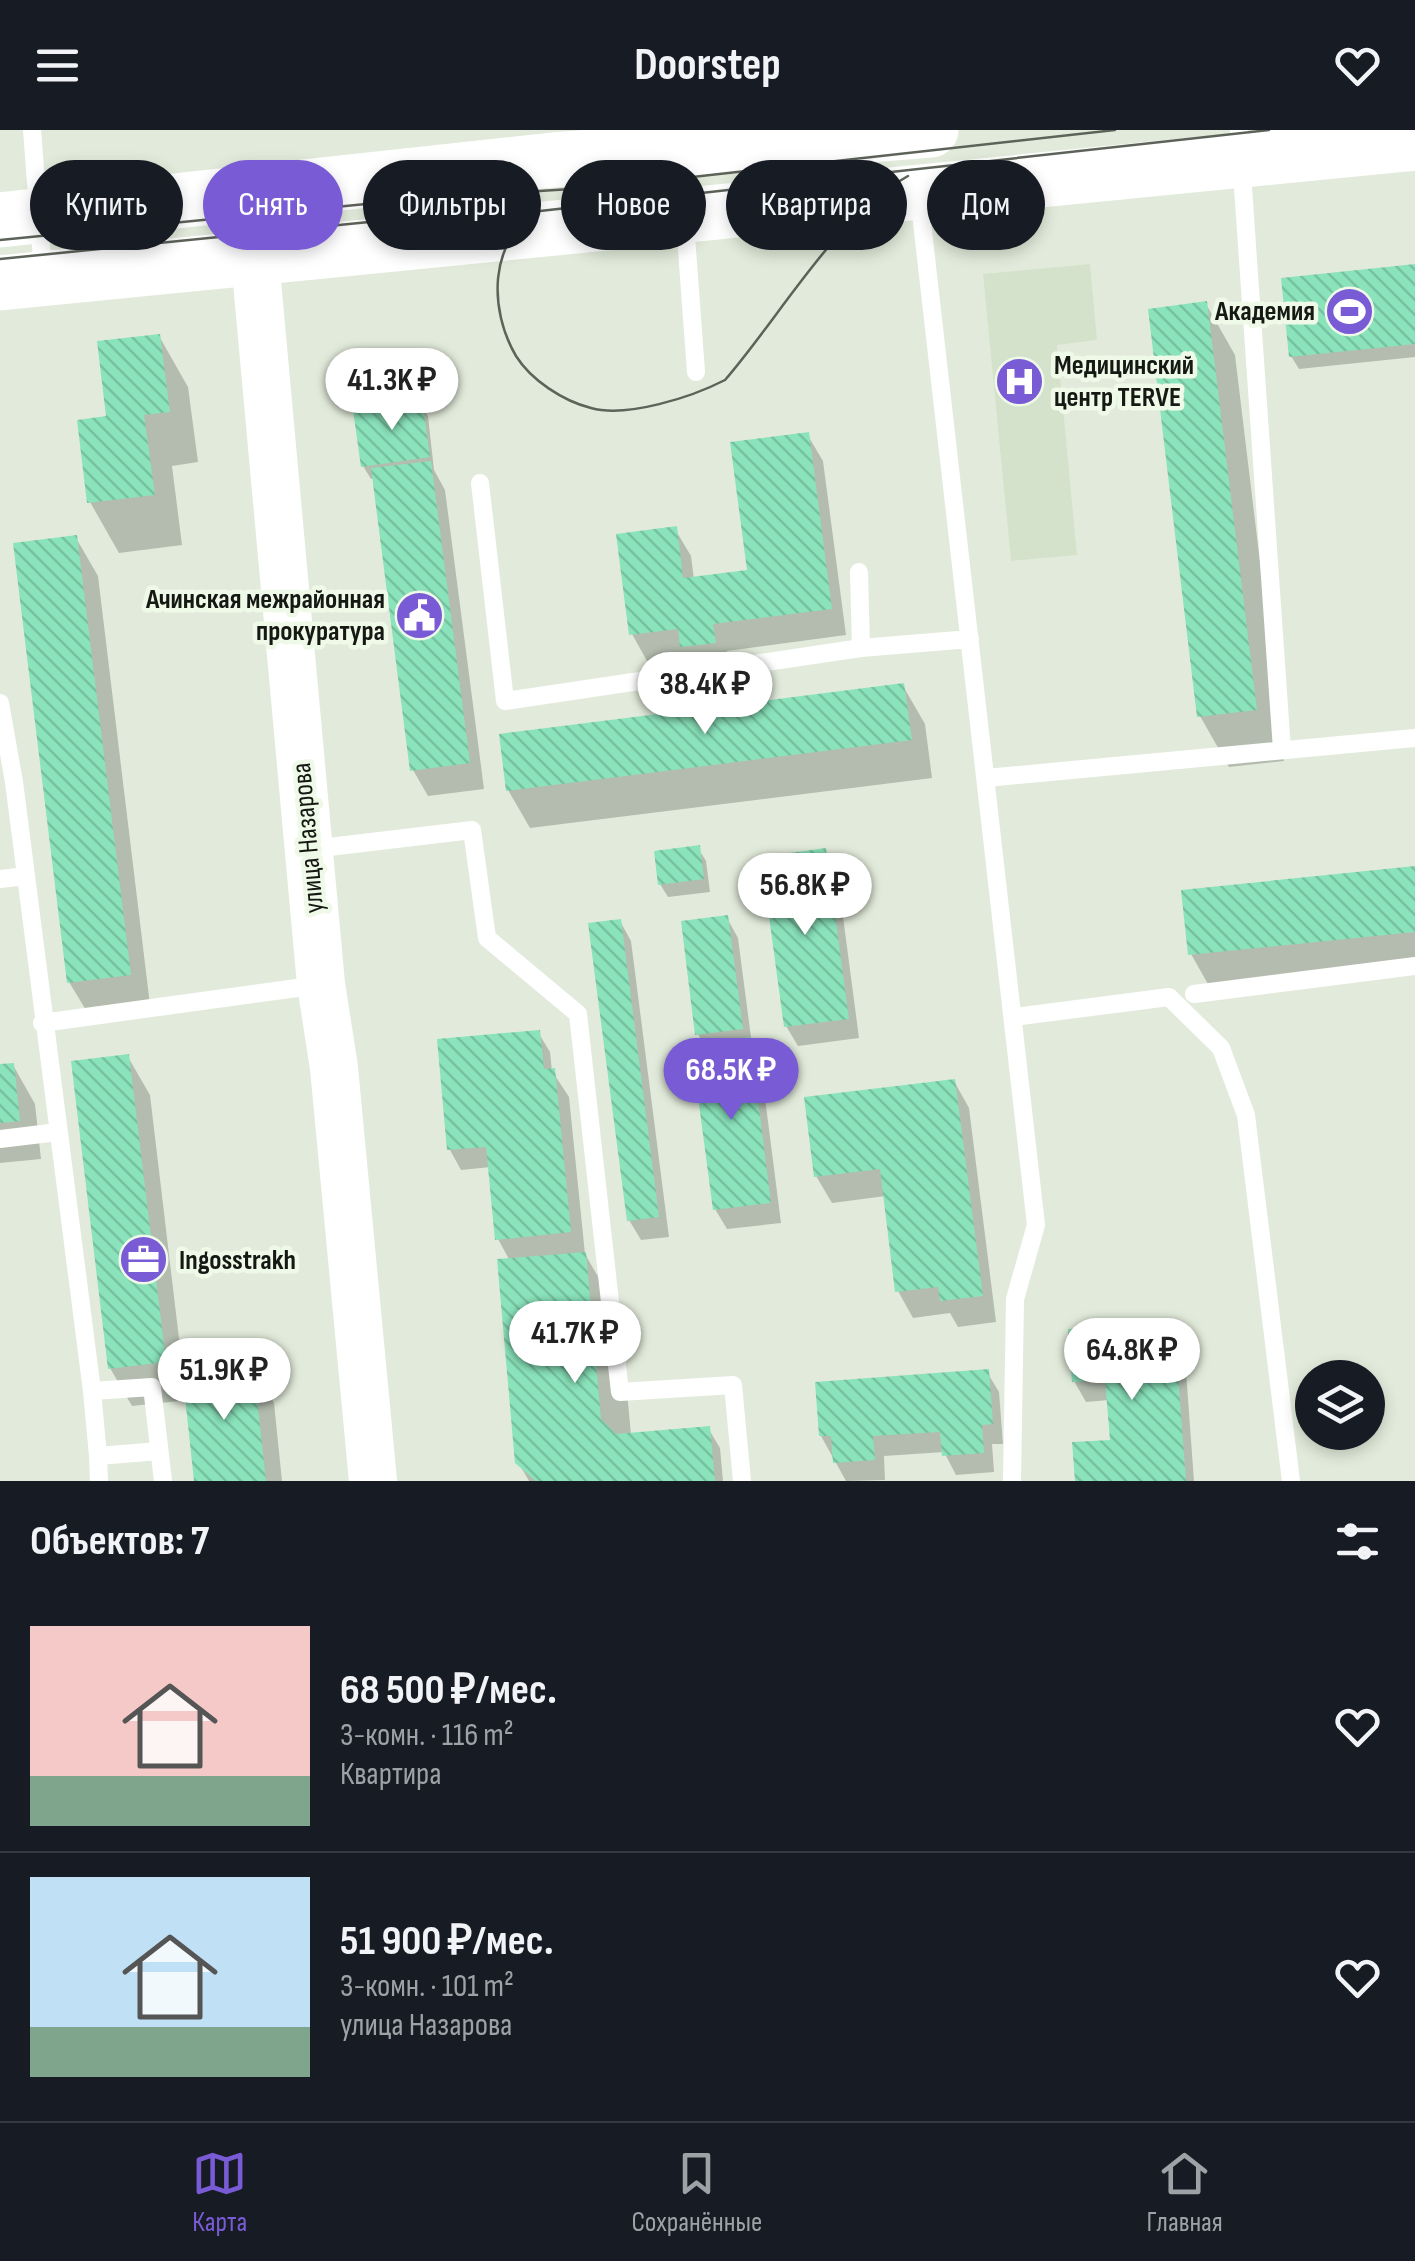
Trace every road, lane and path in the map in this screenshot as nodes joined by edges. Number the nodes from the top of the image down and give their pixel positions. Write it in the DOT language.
graph roads {
  1 [pos="32,130"];
  2 [pos="931,130"];
  3 [pos="1415,142"];
  4 [pos="552,145"];
  5 [pos="1241,146"];
  6 [pos="486,160"];
  7 [pos="918,193"];
  8 [pos="203,199"];
  9 [pos="706,212"];
  10 [pos="20,218"];
  11 [pos="559,226"];
  12 [pos="541,228"];
  13 [pos="363,245"];
  14 [pos="254,250"];
  15 [pos="687,250"];
  16 [pos="255,256"];
  17 [pos="22,281"];
  18 [pos="696,372"];
  19 [pos="480,483"];
  20 [pos="860,572"];
  21 [pos="970,638"];
  22 [pos="860,648"];
  23 [pos="0,703"];
  24 [pos="1415,738"];
  25 [pos="1282,750"];
  26 [pos="986,778"];
  27 [pos="309,849"];
  28 [pos="26,876"];
  29 [pos="0,879"];
  30 [pos="1415,966"];
  31 [pos="322,984"];
  32 [pos="1194,994"];
  33 [pos="1014,1017"];
  34 [pos="42,1023"];
  35 [pos="58,1132"];
  36 [pos="0,1139"];
  37 [pos="92,1391"];
  38 [pos="159,1450"];
  39 [pos="98,1456"];
  40 [pos="100,1481"];
  41 [pos="163,1481"];
  42 [pos="373,1481"];
  43 [pos="742,1481"];
  44 [pos="1012,1481"];
  45 [pos="1291,1481"];
  1 -- 10 [label="lane"];
  2 -- 4 [label="main road"];
  3 -- 5 [label="main road"];
  4 -- 6 [label="main road"];
  4 -- 11 [label="main road"];
  5 -- 7 [label="main road"];
  5 -- 25 [label="lane"];
  7 -- 9 [label="main road"];
  7 -- 21 [label="lane"];
  8 -- 10 [label="main road"];
  10 -- 17 [label="lane"];
  11 -- 12 [label="main road"];
  13 -- 16 [label="main road"];
  14 -- 16 [label="street, улица Назарова"];
  15 -- 18 [label="lane"];
  16 -- 17 [label="main road"];
  16 -- 27 [label="street, улица Назарова"];
  19 -- 22 [label="lane"];
  20 -- 22 [label="lane"];
  21 -- 22 [label="lane"];
  21 -- 26 [label="lane"];
  23 -- 28 [label="lane"];
  24 -- 25 [label="lane"];
  25 -- 26 [label="lane"];
  26 -- 33 [label="lane"];
  27 -- 31 [label="street, улица Назарова"];
  27 -- 43 [label="lane"];
  28 -- 29 [label="lane"];
  28 -- 34 [label="lane"];
  30 -- 32 [label="lane"];
  31 -- 34 [label="lane"];
  31 -- 42 [label="street, улица Назарова"];
  33 -- 44 [label="lane"];
  33 -- 45 [label="lane"];
  34 -- 35 [label="lane"];
  35 -- 36 [label="lane"];
  35 -- 37 [label="lane"];
  37 -- 38 [label="lane"];
  37 -- 39 [label="lane"];
  38 -- 39 [label="lane"];
  38 -- 41 [label="lane"];
  39 -- 40 [label="lane"];
}
